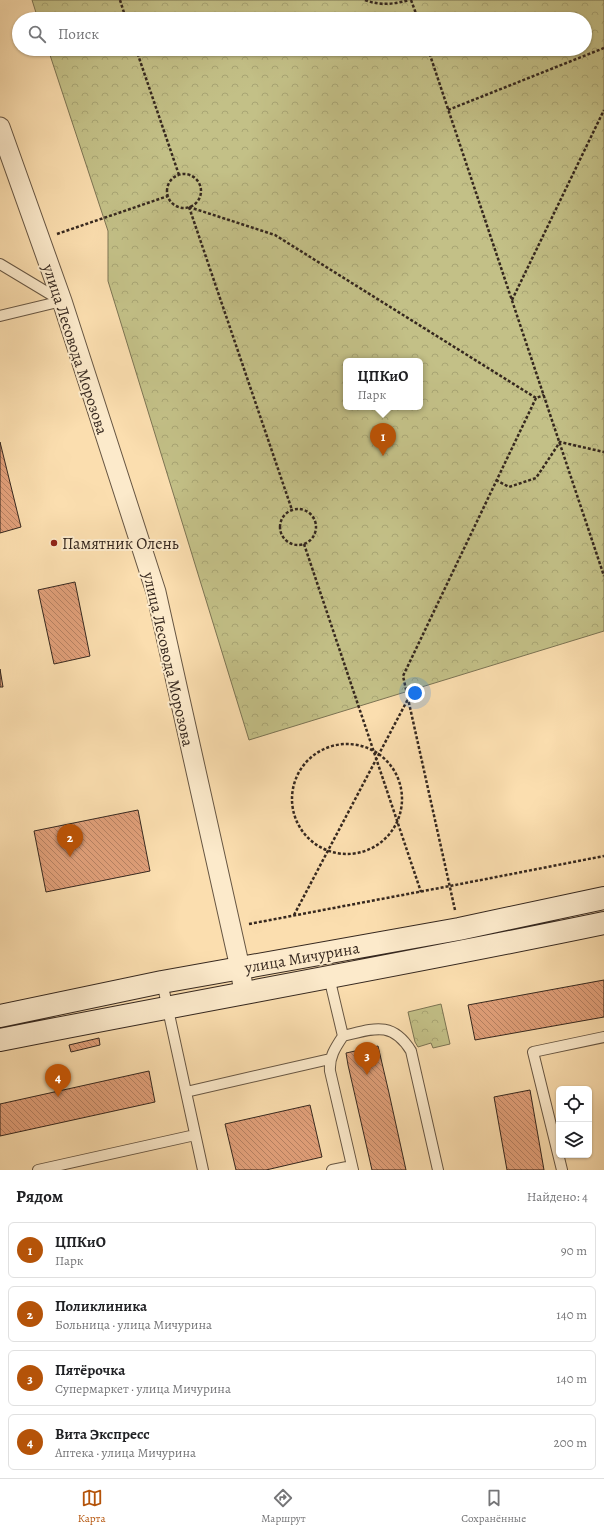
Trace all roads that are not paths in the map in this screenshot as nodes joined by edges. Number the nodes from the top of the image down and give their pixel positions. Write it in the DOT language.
graph roads {
  1 [pos="0,127"];
  2 [pos="0,264"];
  3 [pos="62,301"];
  4 [pos="0,316"];
  5 [pos="604,898"];
  6 [pos="604,923"];
  7 [pos="240,968"];
  8 [pos="329,977"];
  9 [pos="162,982"];
  10 [pos="244,993"];
  11 [pos="167,1006"];
  12 [pos="0,1016"];
  13 [pos="343,1036"];
  14 [pos="604,1037"];
  15 [pos="0,1040"];
  16 [pos="330,1059"];
  17 [pos="186,1092"];
  18 [pos="195,1135"];
  19 [pos="352,1168"];
  20 [pos="38,1170"];
  21 [pos="203,1170"];
  22 [pos="332,1170"];
  23 [pos="438,1170"];
  24 [pos="562,1170"];
  1 -- 3 [label="street, улица Лесовода Морозова"];
  2 -- 3 [label="lane"];
  3 -- 4 [label="lane"];
  3 -- 7 [label="street, улица Лесовода Морозова"];
  5 -- 7 [label="street, улица Мичурина"];
  6 -- 8 [label="street, улица Мичурина"];
  7 -- 9 [label="street, улица Мичурина"];
  7 -- 10 [label="street, улица Лесовода Морозова"];
  8 -- 10 [label="street, улица Мичурина"];
  8 -- 13 [label="lane"];
  9 -- 11 [label="lane"];
  9 -- 12 [label="street, улица Мичурина"];
  10 -- 11 [label="street, улица Мичурина"];
  11 -- 15 [label="street, улица Мичурина"];
  11 -- 17 [label="lane"];
  13 -- 16 [label="lane"];
  13 -- 23 [label="lane"];
  14 -- 24 [label="lane"];
  16 -- 17 [label="lane"];
  16 -- 19 [label="lane"];
  17 -- 18 [label="lane"];
  18 -- 20 [label="lane"];
  18 -- 21 [label="lane"];
  19 -- 22 [label="lane"];
}
